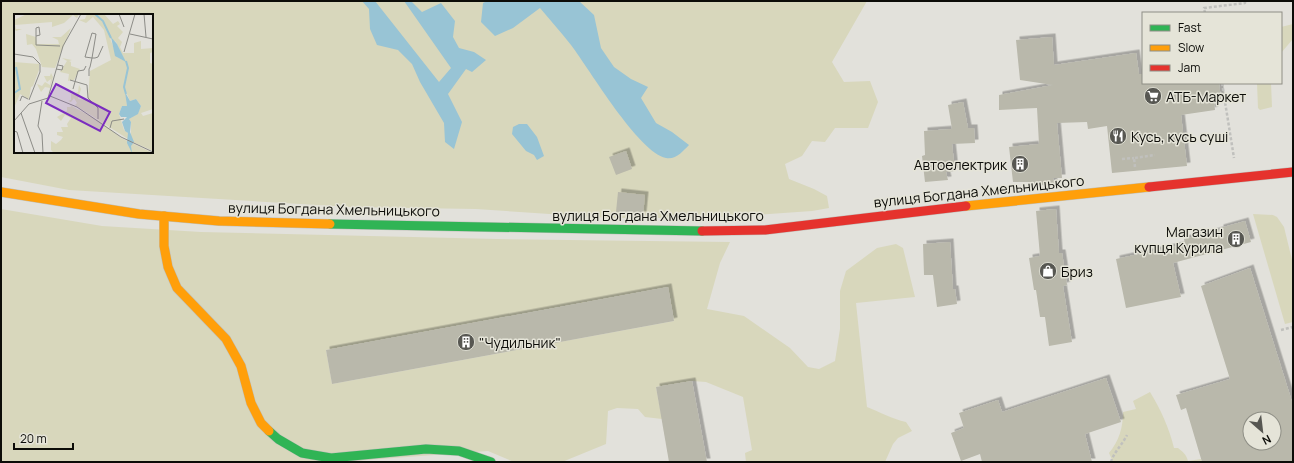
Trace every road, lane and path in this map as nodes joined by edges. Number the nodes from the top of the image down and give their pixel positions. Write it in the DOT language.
graph roads {
  1 [pos="1245,1"];
  2 [pos="1205,12"];
  3 [pos="1222,84"];
  4 [pos="1155,155"];
  5 [pos="1134,158"];
  6 [pos="1122,160"];
  7 [pos="1234,160"];
  8 [pos="1293,172"];
  9 [pos="1135,174"];
  10 [pos="1,192"];
  11 [pos="164,216"];
  12 [pos="1293,327"];
  13 [pos="1281,330"];
  14 [pos="1126,435"];
  15 [pos="491,462"];
  16 [pos="1111,462"];
  1 -- 2 [label="path"];
  3 -- 7 [label="path"];
  4 -- 5 [label="path"];
  5 -- 6 [label="path"];
  5 -- 9 [label="path"];
  8 -- 11 [label="street, вулиця Богдана Хмельницького"];
  10 -- 11 [label="street, вулиця Богдана Хмельницького"];
  11 -- 15 [label="street"];
  12 -- 13 [label="path"];
  14 -- 16 [label="path"];
}
